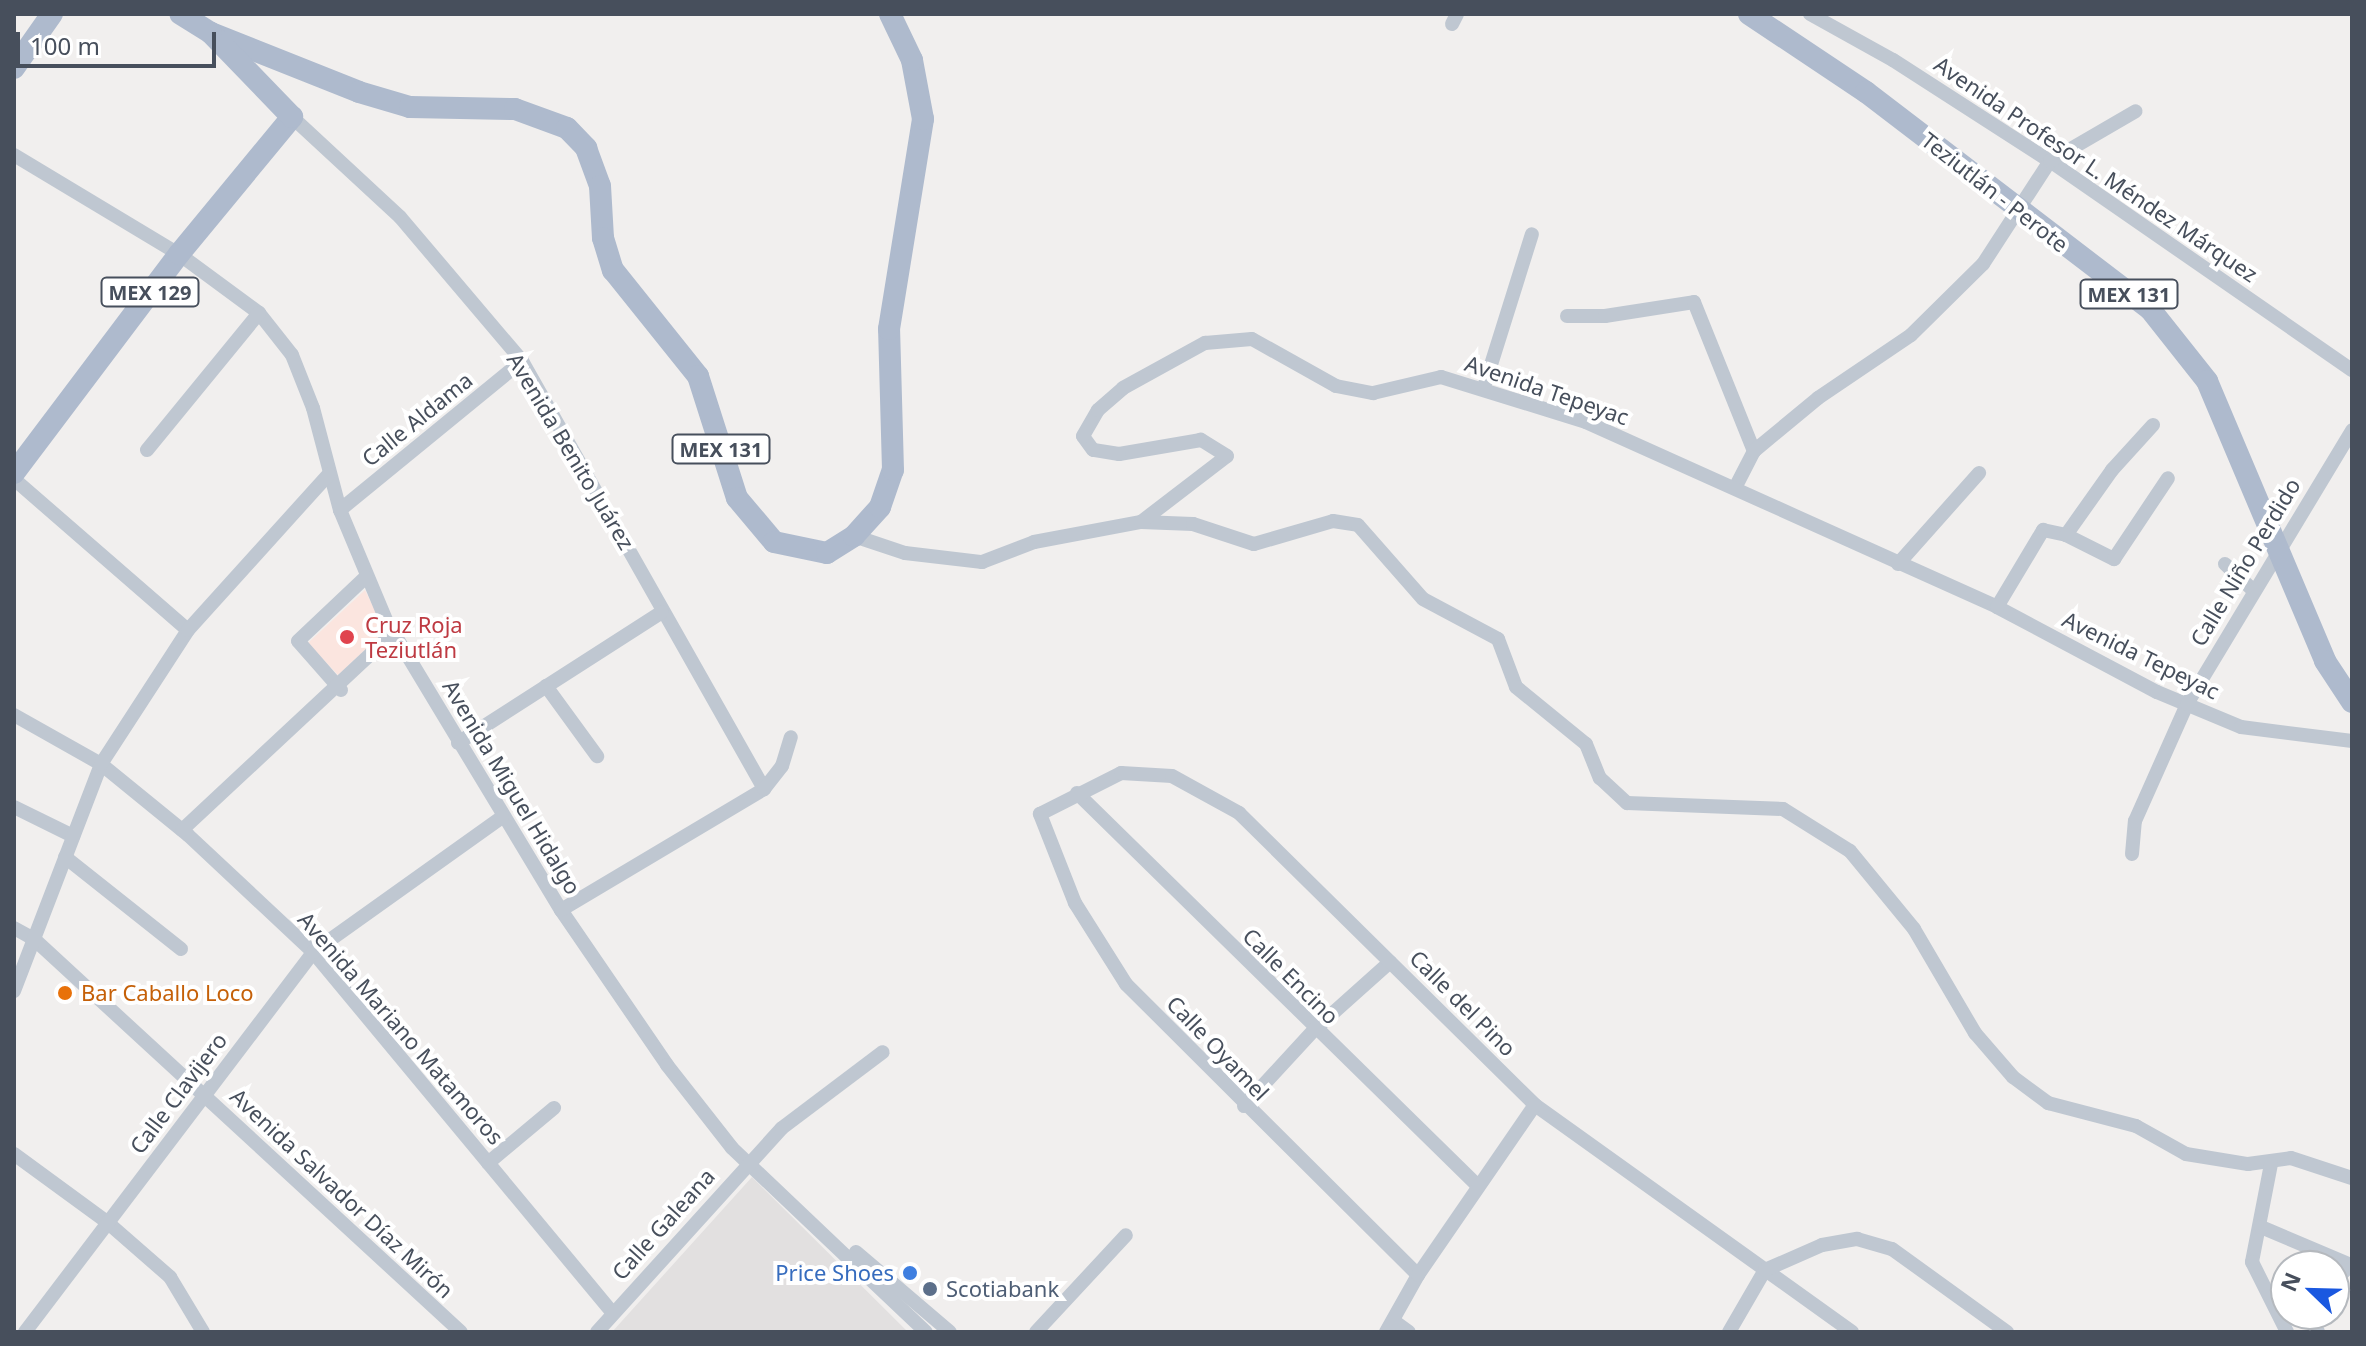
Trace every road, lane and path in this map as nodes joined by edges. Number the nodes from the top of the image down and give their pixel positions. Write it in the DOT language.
graph roads {
  1 [pos="52,14"];
  2 [pos="181,14"];
  3 [pos="890,14"];
  4 [pos="1749,14"];
  5 [pos="1810,14"];
  6 [pos="211,33"];
  7 [pos="14,68"];
  8 [pos="2136,111"];
  9 [pos="292,117"];
  10 [pos="14,155"];
  11 [pos="2050,161"];
  12 [pos="2017,211"];
  13 [pos="1532,234"];
  14 [pos="179,254"];
  15 [pos="259,313"];
  16 [pos="1567,316"];
  17 [pos="522,361"];
  18 [pos="2352,370"];
  19 [pos="1484,387"];
  20 [pos="2153,425"];
  21 [pos="2352,430"];
  22 [pos="147,450"];
  23 [pos="1754,451"];
  24 [pos="1979,473"];
  25 [pos="329,474"];
  26 [pos="14,476"];
  27 [pos="2168,478"];
  28 [pos="1735,488"];
  29 [pos="340,510"];
  30 [pos="1141,522"];
  31 [pos="2066,535"];
  32 [pos="854,536"];
  33 [pos="2277,548"];
  34 [pos="1898,564"];
  35 [pos="2225,564"];
  36 [pos="367,579"];
  37 [pos="2253,590"];
  38 [pos="1997,607"];
  39 [pos="662,612"];
  40 [pos="188,630"];
  41 [pos="395,636"];
  42 [pos="341,686"];
  43 [pos="546,686"];
  44 [pos="2352,702"];
  45 [pos="2187,704"];
  46 [pos="14,715"];
  47 [pos="791,737"];
  48 [pos="2352,741"];
  49 [pos="458,743"];
  50 [pos="597,756"];
  51 [pos="101,764"];
  52 [pos="764,789"];
  53 [pos="1077,793"];
  54 [pos="14,807"];
  55 [pos="1040,814"];
  56 [pos="502,817"];
  57 [pos="185,832"];
  58 [pos="73,836"];
  59 [pos="2132,854"];
  60 [pos="65,857"];
  61 [pos="561,910"];
  62 [pos="14,928"];
  63 [pos="34,939"];
  64 [pos="181,949"];
  65 [pos="313,952"];
  66 [pos="1390,962"];
  67 [pos="14,991"];
  68 [pos="1314,1030"];
  69 [pos="883,1052"];
  70 [pos="203,1095"];
  71 [pos="1535,1105"];
  72 [pos="1244,1106"];
  73 [pos="554,1108"];
  74 [pos="14,1154"];
  75 [pos="488,1163"];
  76 [pos="747,1164"];
  77 [pos="2271,1164"];
  78 [pos="2352,1178"];
  79 [pos="1478,1186"];
  80 [pos="107,1222"];
  81 [pos="2261,1227"];
  82 [pos="823,1232"];
  83 [pos="1126,1235"];
  84 [pos="2315,1250"];
  85 [pos="1765,1270"];
  86 [pos="1418,1275"];
  87 [pos="613,1313"];
  88 [pos="1391,1327"];
  89 [pos="25,1332"];
  90 [pos="203,1332"];
  91 [pos="461,1332"];
  92 [pos="597,1332"];
  93 [pos="926,1332"];
  94 [pos="950,1332"];
  95 [pos="1036,1332"];
  96 [pos="1409,1332"];
  97 [pos="1729,1332"];
  98 [pos="1852,1332"];
  99 [pos="2007,1332"];
  100 [pos="2287,1332"];
  1 -- 7 [label="main road"];
  2 -- 6 [label="main road, Avenida Benito Juárez"];
  3 -- 32 [label="main road, MEX 131"];
  4 -- 12 [label="main road, Teziutlán - Perote / MEX 131"];
  5 -- 11 [label="street, Avenida Profesor L. Méndez Márquez"];
  6 -- 9 [label="main road, Avenida Benito Juárez"];
  6 -- 32 [label="main road, MEX 131"];
  8 -- 11 [label="street"];
  9 -- 14 [label="main road, MEX 129"];
  9 -- 17 [label="street, Avenida Benito Juárez"];
  10 -- 14 [label="street, Avenida Miguel Hidalgo"];
  11 -- 12 [label="street"];
  11 -- 18 [label="street, Avenida Profesor L. Méndez Márquez"];
  12 -- 23 [label="street"];
  12 -- 33 [label="main road, Teziutlán - Perote / MEX 131"];
  13 -- 19 [label="street"];
  14 -- 15 [label="street, Avenida Miguel Hidalgo"];
  14 -- 26 [label="main road, MEX 129"];
  15 -- 22 [label="street"];
  15 -- 25 [label="street, Avenida Miguel Hidalgo"];
  16 -- 23 [label="street"];
  17 -- 29 [label="street, Calle Aldama"];
  17 -- 39 [label="street, Avenida Benito Juárez"];
  19 -- 28 [label="street, Avenida Tepeyac"];
  19 -- 30 [label="street, Avenida Tepeyac"];
  20 -- 31 [label="street"];
  21 -- 33 [label="street, Calle Niño Perdido"];
  23 -- 28 [label="street"];
  24 -- 34 [label="street"];
  25 -- 29 [label="street, Avenida Miguel Hidalgo"];
  25 -- 40 [label="street"];
  26 -- 40 [label="street"];
  27 -- 31 [label="street"];
  28 -- 34 [label="street, Avenida Tepeyac"];
  29 -- 36 [label="street, Avenida Miguel Hidalgo"];
  30 -- 32 [label="street, Avenida Tepeyac"];
  30 -- 77 [label="street"];
  31 -- 38 [label="street"];
  33 -- 37 [label="street, Calle Niño Perdido"];
  33 -- 44 [label="main road, Teziutlán - Perote / MEX 131"];
  34 -- 38 [label="street, Avenida Tepeyac"];
  35 -- 37 [label="street"];
  36 -- 41 [label="street, Avenida Miguel Hidalgo"];
  36 -- 42 [label="street"];
  37 -- 45 [label="street, Calle Niño Perdido"];
  38 -- 45 [label="street, Avenida Tepeyac"];
  39 -- 43 [label="street"];
  39 -- 52 [label="street, Avenida Benito Juárez"];
  40 -- 51 [label="street"];
  41 -- 42 [label="street"];
  41 -- 49 [label="street, Avenida Miguel Hidalgo"];
  42 -- 57 [label="street"];
  43 -- 49 [label="street"];
  43 -- 50 [label="street"];
  45 -- 48 [label="street, Avenida Tepeyac"];
  45 -- 59 [label="street, Calle Niño Perdido"];
  46 -- 51 [label="street, Avenida Mariano Matamoros"];
  47 -- 52 [label="street"];
  49 -- 56 [label="street, Avenida Miguel Hidalgo"];
  51 -- 57 [label="street, Avenida Mariano Matamoros"];
  51 -- 58 [label="street"];
  52 -- 61 [label="street"];
  53 -- 55 [label="street, Calle del Pino"];
  53 -- 66 [label="street, Calle del Pino"];
  53 -- 68 [label="street, Calle Encino"];
  54 -- 58 [label="street"];
  55 -- 72 [label="street, Calle Oyamel"];
  56 -- 61 [label="street, Avenida Miguel Hidalgo"];
  56 -- 65 [label="street, Calle Clavijero"];
  57 -- 65 [label="street, Avenida Mariano Matamoros"];
  58 -- 60 [label="street"];
  60 -- 63 [label="street"];
  60 -- 64 [label="street"];
  61 -- 76 [label="street, Avenida Miguel Hidalgo"];
  62 -- 63 [label="street, Avenida Salvador Díaz Mirón"];
  63 -- 67 [label="street"];
  63 -- 70 [label="street, Avenida Salvador Díaz Mirón"];
  65 -- 70 [label="street, Calle Clavijero"];
  65 -- 75 [label="street, Avenida Mariano Matamoros"];
  66 -- 68 [label="street"];
  66 -- 71 [label="street, Calle del Pino"];
  68 -- 72 [label="street"];
  68 -- 79 [label="street, Calle Encino"];
  69 -- 76 [label="street, Calle Galeana"];
  70 -- 80 [label="street, Calle Clavijero"];
  70 -- 91 [label="street, Avenida Salvador Díaz Mirón"];
  71 -- 79 [label="street"];
  71 -- 85 [label="street, Calle del Pino"];
  72 -- 86 [label="street, Calle Oyamel"];
  73 -- 75 [label="street"];
  74 -- 80 [label="street"];
  75 -- 87 [label="street, Avenida Mariano Matamoros"];
  76 -- 82 [label="street, Avenida Miguel Hidalgo"];
  76 -- 87 [label="street, Calle Galeana"];
  77 -- 78 [label="street"];
  77 -- 81 [label="street"];
  79 -- 86 [label="street"];
  80 -- 89 [label="street, Calle Clavijero"];
  80 -- 90 [label="street"];
  81 -- 84 [label="street"];
  81 -- 100 [label="street"];
  82 -- 93 [label="street, Avenida Miguel Hidalgo"];
  82 -- 94 [label="street, Avenida Miguel Hidalgo"];
  83 -- 95 [label="street"];
  85 -- 97 [label="street"];
  85 -- 98 [label="street, Calle del Pino"];
  85 -- 99 [label="street"];
  86 -- 88 [label="street"];
  87 -- 92 [label="street, Calle Galeana"];
  88 -- 96 [label="street"];
}
